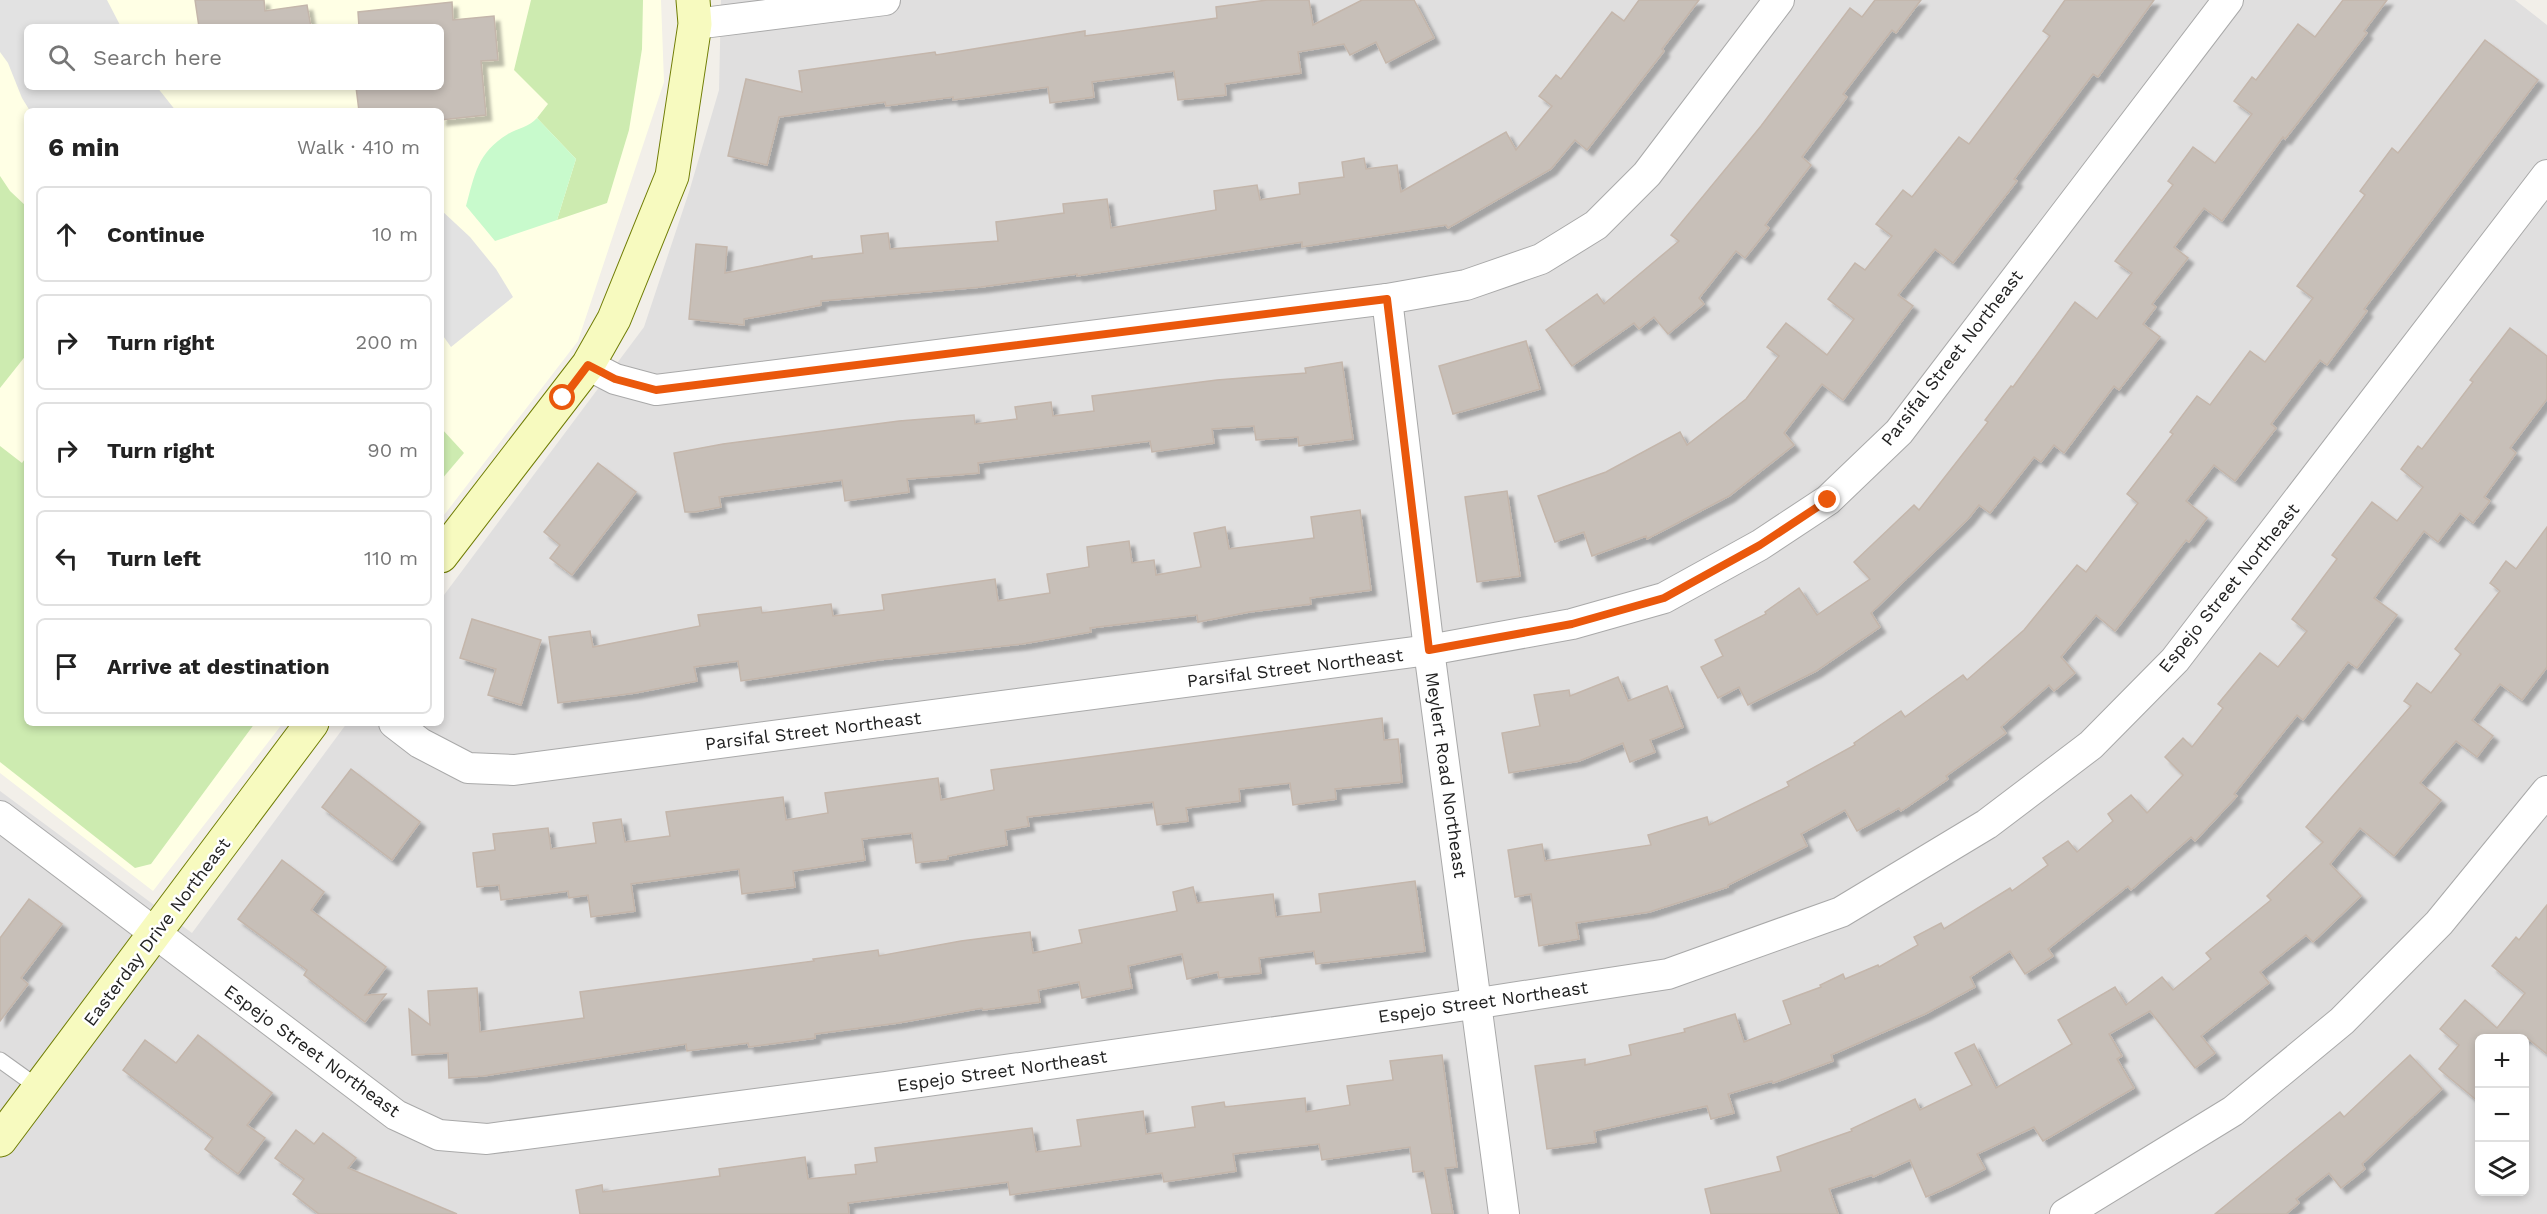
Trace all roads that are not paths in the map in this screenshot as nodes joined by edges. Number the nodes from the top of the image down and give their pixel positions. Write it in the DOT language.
graph roads {
  1 [pos="885,0"];
  2 [pos="1779,0"];
  3 [pos="2228,0"];
  4 [pos="694,12"];
  5 [pos="2547,176"];
  6 [pos="1387,299"];
  7 [pos="588,365"];
  8 [pos="444,552"];
  9 [pos="1429,650"];
  10 [pos="310,726"];
  11 [pos="398,726"];
  12 [pos="2547,791"];
  13 [pos="0,816"];
  14 [pos="155,934"];
  15 [pos="1477,1004"];
  16 [pos="0,1060"];
  17 [pos="39,1088"];
  18 [pos="0,1140"];
  19 [pos="1504,1214"];
  20 [pos="2065,1214"];
  1 -- 4 [label="street"];
  2 -- 6 [label="street"];
  3 -- 9 [label="street, Parsifal Street Northeast"];
  4 -- 7 [label="street"];
  5 -- 15 [label="street, Espejo Street Northeast"];
  6 -- 7 [label="street"];
  6 -- 9 [label="street, Meylert Road Northeast"];
  7 -- 8 [label="street"];
  9 -- 11 [label="street, Parsifal Street Northeast"];
  9 -- 15 [label="street, Meylert Road Northeast"];
  10 -- 14 [label="street, Easterday Drive Northeast"];
  12 -- 20 [label="street"];
  13 -- 14 [label="street, Espejo Street Northeast"];
  14 -- 15 [label="street, Espejo Street Northeast"];
  14 -- 17 [label="street, Easterday Drive Northeast"];
  15 -- 19 [label="street, Meylert Road Northeast"];
  16 -- 17 [label="lane"];
  17 -- 18 [label="street, Easterday Drive Northeast"];
}
